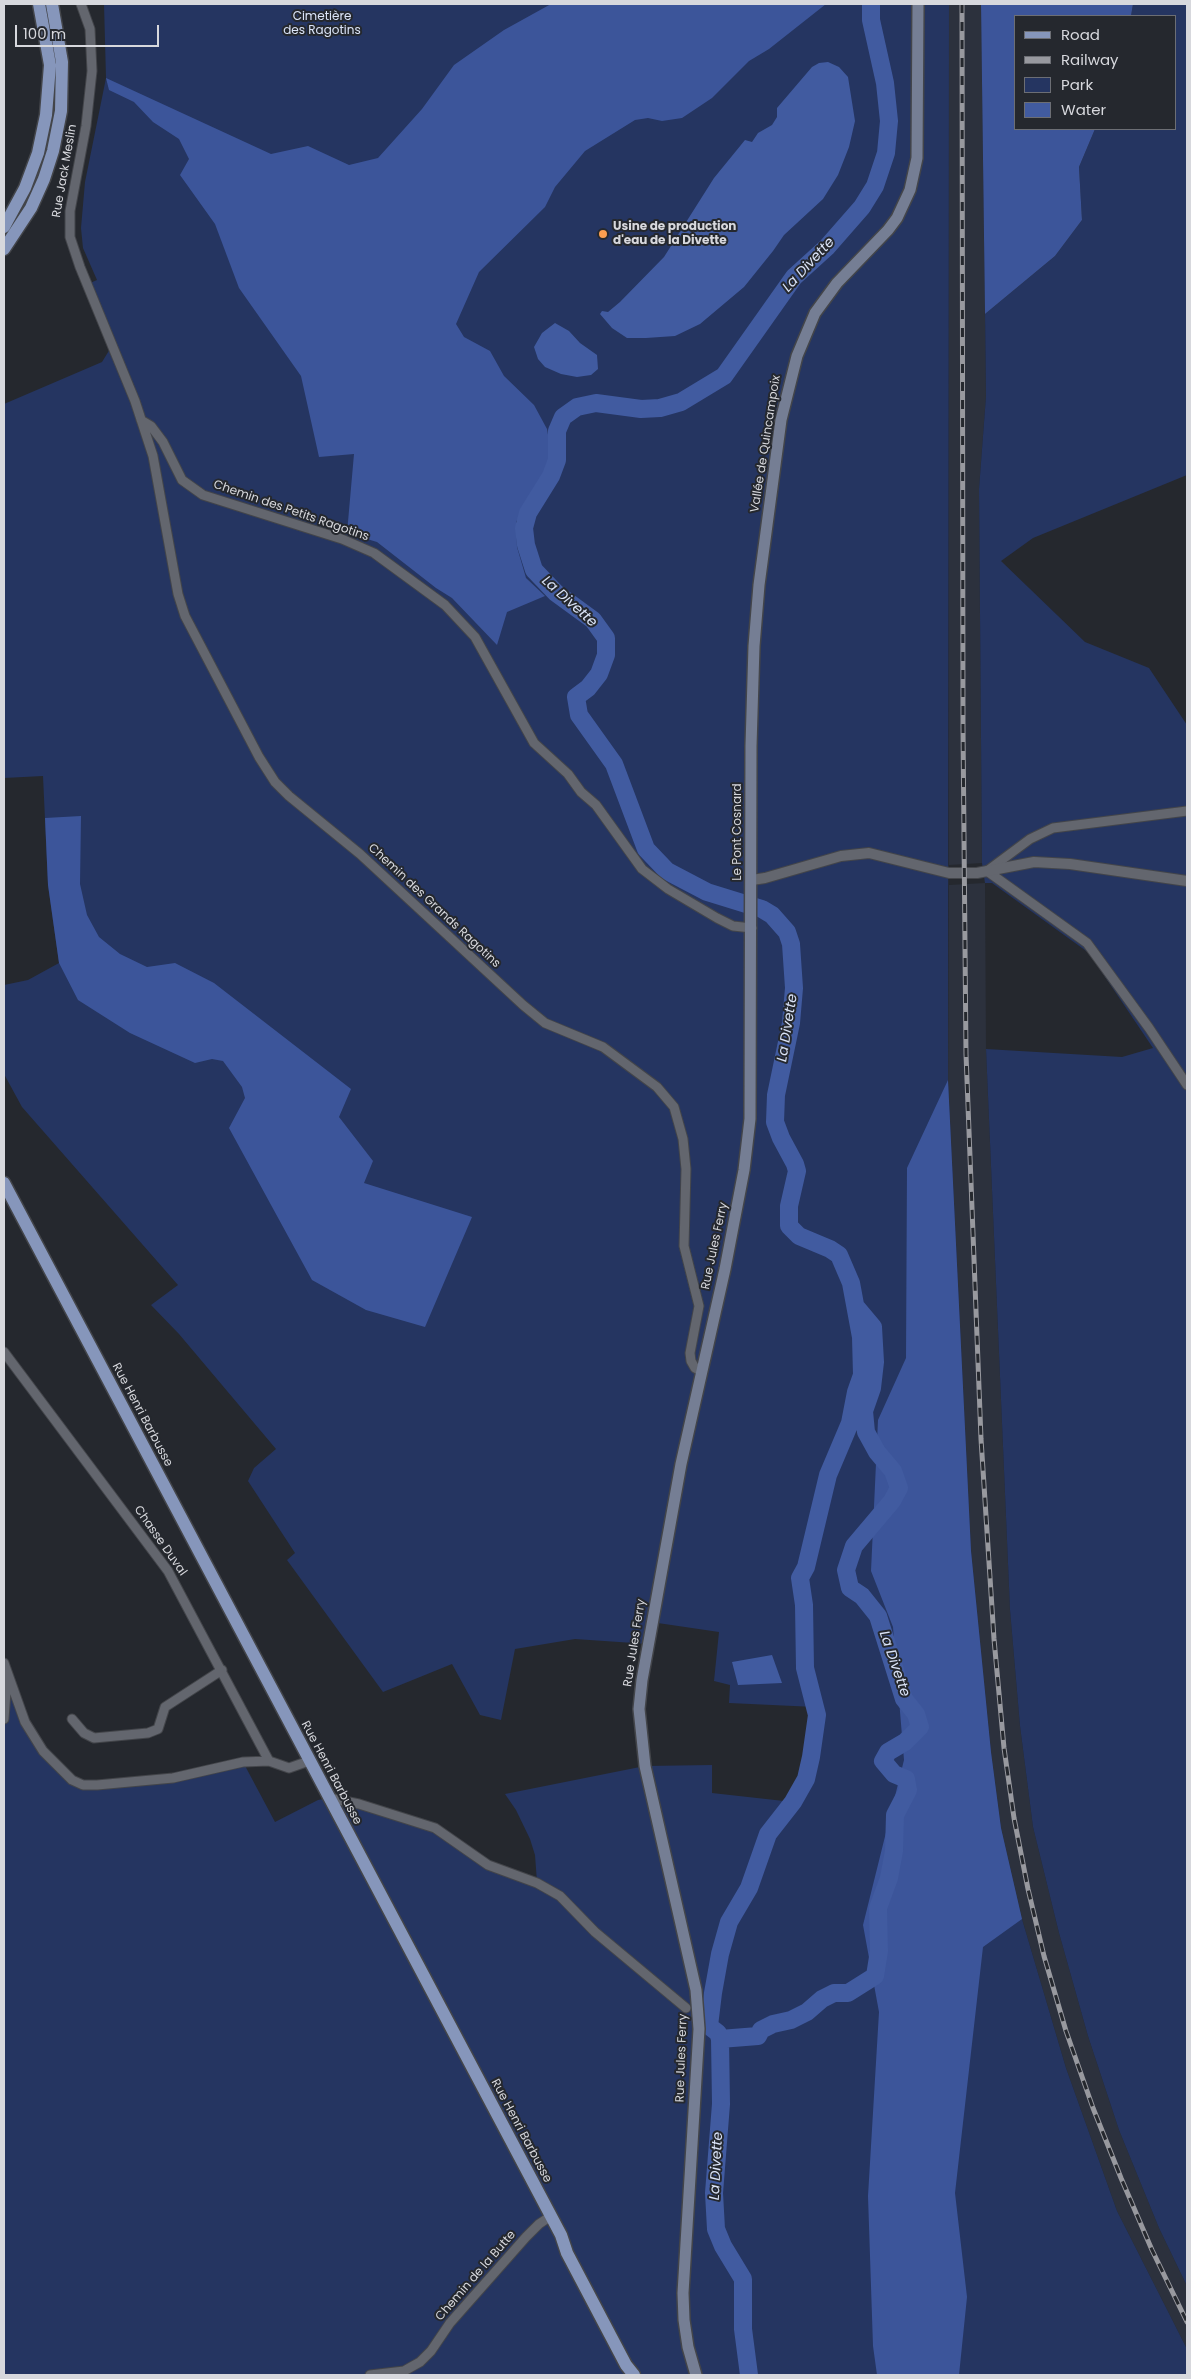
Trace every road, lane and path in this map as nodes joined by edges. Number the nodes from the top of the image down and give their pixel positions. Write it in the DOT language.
graph roads {
  1 [pos="39,4"];
  2 [pos="52,4"];
  3 [pos="81,4"];
  4 [pos="918,4"];
  5 [pos="4,227"];
  6 [pos="4,249"];
  7 [pos="141,420"];
  8 [pos="751,746"];
  9 [pos="1187,811"];
  10 [pos="987,872"];
  11 [pos="752,880"];
  12 [pos="1187,881"];
  13 [pos="752,923"];
  14 [pos="1187,1085"];
  15 [pos="4,1183"];
  16 [pos="4,1352"];
  17 [pos="701,1371"];
  18 [pos="4,1663"];
  19 [pos="222,1670"];
  20 [pos="7,1675"];
  21 [pos="4,1719"];
  22 [pos="72,1719"];
  23 [pos="269,1761"];
  24 [pos="310,1761"];
  25 [pos="329,1798"];
  26 [pos="686,2008"];
  27 [pos="551,2216"];
  28 [pos="370,2375"];
  29 [pos="634,2375"];
  30 [pos="696,2375"];
  1 -- 5 [label="main road"];
  2 -- 6 [label="main road"];
  3 -- 7 [label="street, Rue Jack Meslin"];
  4 -- 8 [label="main road, Vallée de Quincampoix"];
  7 -- 13 [label="street, Chemin des Petits Ragotins"];
  7 -- 17 [label="street, Chemin des Grands Ragotins"];
  8 -- 11 [label="main road, Le Pont Cosnard"];
  9 -- 10 [label="street"];
  10 -- 11 [label="street"];
  10 -- 12 [label="street"];
  10 -- 14 [label="street"];
  11 -- 13 [label="main road, Le Pont Cosnard"];
  13 -- 17 [label="main road, Rue Jules Ferry"];
  15 -- 24 [label="main road, Rue Henri Barbusse"];
  16 -- 19 [label="street, Chasse Duval"];
  17 -- 30 [label="main road, Rue Jules Ferry"];
  18 -- 20 [label="street"];
  19 -- 22 [label="street"];
  19 -- 23 [label="street, Chasse Duval"];
  20 -- 21 [label="street"];
  20 -- 23 [label="street"];
  23 -- 24 [label="street"];
  24 -- 25 [label="main road, Rue Henri Barbusse"];
  25 -- 26 [label="street"];
  25 -- 27 [label="main road, Rue Henri Barbusse"];
  27 -- 28 [label="street, Chemin de la Butte"];
  27 -- 29 [label="main road, Rue Henri Barbusse"];
}
